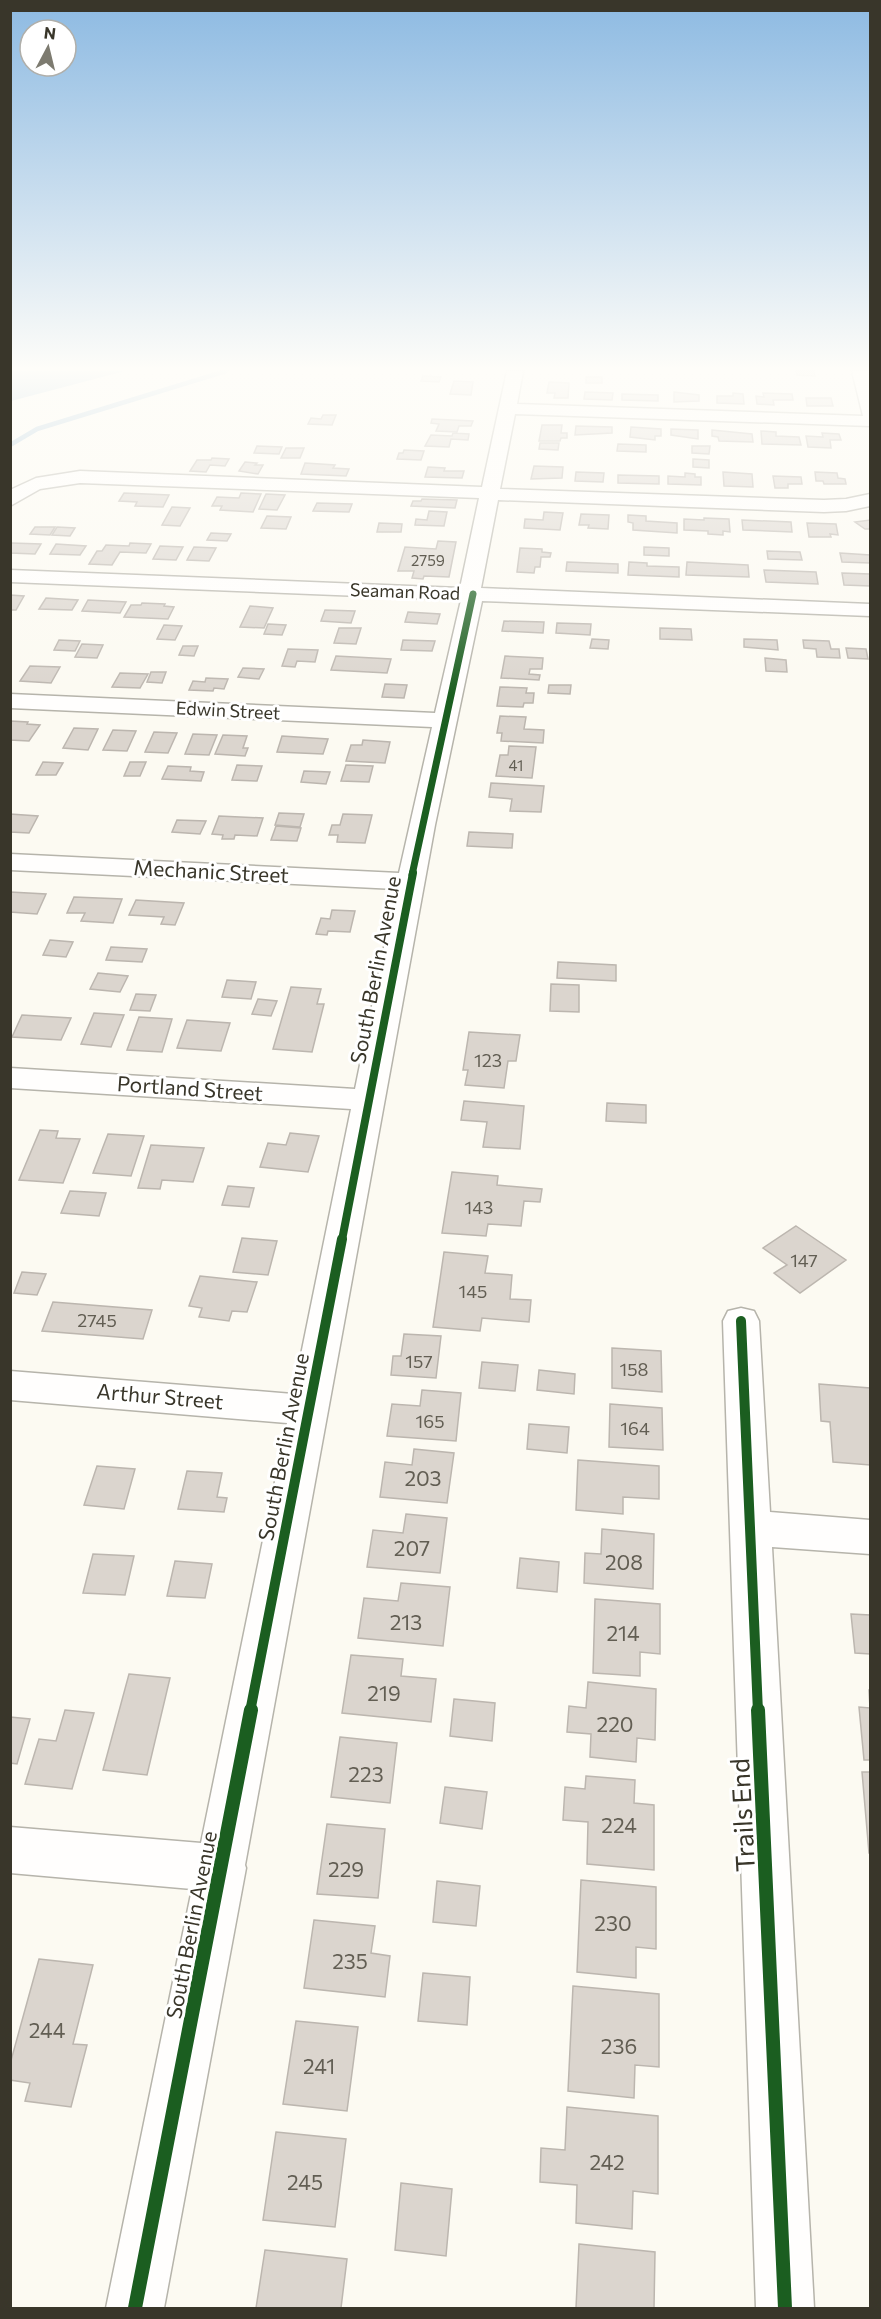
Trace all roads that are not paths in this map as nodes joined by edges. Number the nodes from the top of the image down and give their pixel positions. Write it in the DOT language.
graph roads {
  1 [pos="70,479"];
  2 [pos="147,479"];
  3 [pos="494,479"];
  4 [pos="491,493"];
  5 [pos="10,500"];
  6 [pos="870,500"];
  7 [pos="10,576"];
  8 [pos="471,594"];
  9 [pos="870,610"];
  10 [pos="10,701"];
  11 [pos="445,721"];
  12 [pos="10,862"];
  13 [pos="411,882"];
  14 [pos="10,1078"];
  15 [pos="370,1100"];
  16 [pos="741,1321"];
  17 [pos="10,1385"];
  18 [pos="310,1410"];
  19 [pos="751,1528"];
  20 [pos="870,1537"];
  21 [pos="10,1850"];
  22 [pos="222,1868"];
  23 [pos="135,2308"];
  24 [pos="786,2308"];
  1 -- 5 [label="street"];
  2 -- 4 [label="street"];
  3 -- 4 [label="street, South Berlin Avenue"];
  4 -- 6 [label="street"];
  4 -- 8 [label="street, South Berlin Avenue"];
  7 -- 8 [label="street, Seaman Road"];
  8 -- 9 [label="street, Seaman Road"];
  8 -- 11 [label="street, South Berlin Avenue"];
  10 -- 11 [label="street, Edwin Street"];
  11 -- 13 [label="street, South Berlin Avenue"];
  12 -- 13 [label="street, Mechanic Street"];
  13 -- 15 [label="street, South Berlin Avenue"];
  14 -- 15 [label="street, Portland Street"];
  15 -- 18 [label="street, South Berlin Avenue"];
  16 -- 19 [label="street, Trails End"];
  17 -- 18 [label="street, Arthur Street"];
  18 -- 22 [label="street, South Berlin Avenue"];
  19 -- 20 [label="street"];
  19 -- 24 [label="street, Trails End"];
  21 -- 22 [label="street"];
  22 -- 23 [label="street, South Berlin Avenue"];
}
